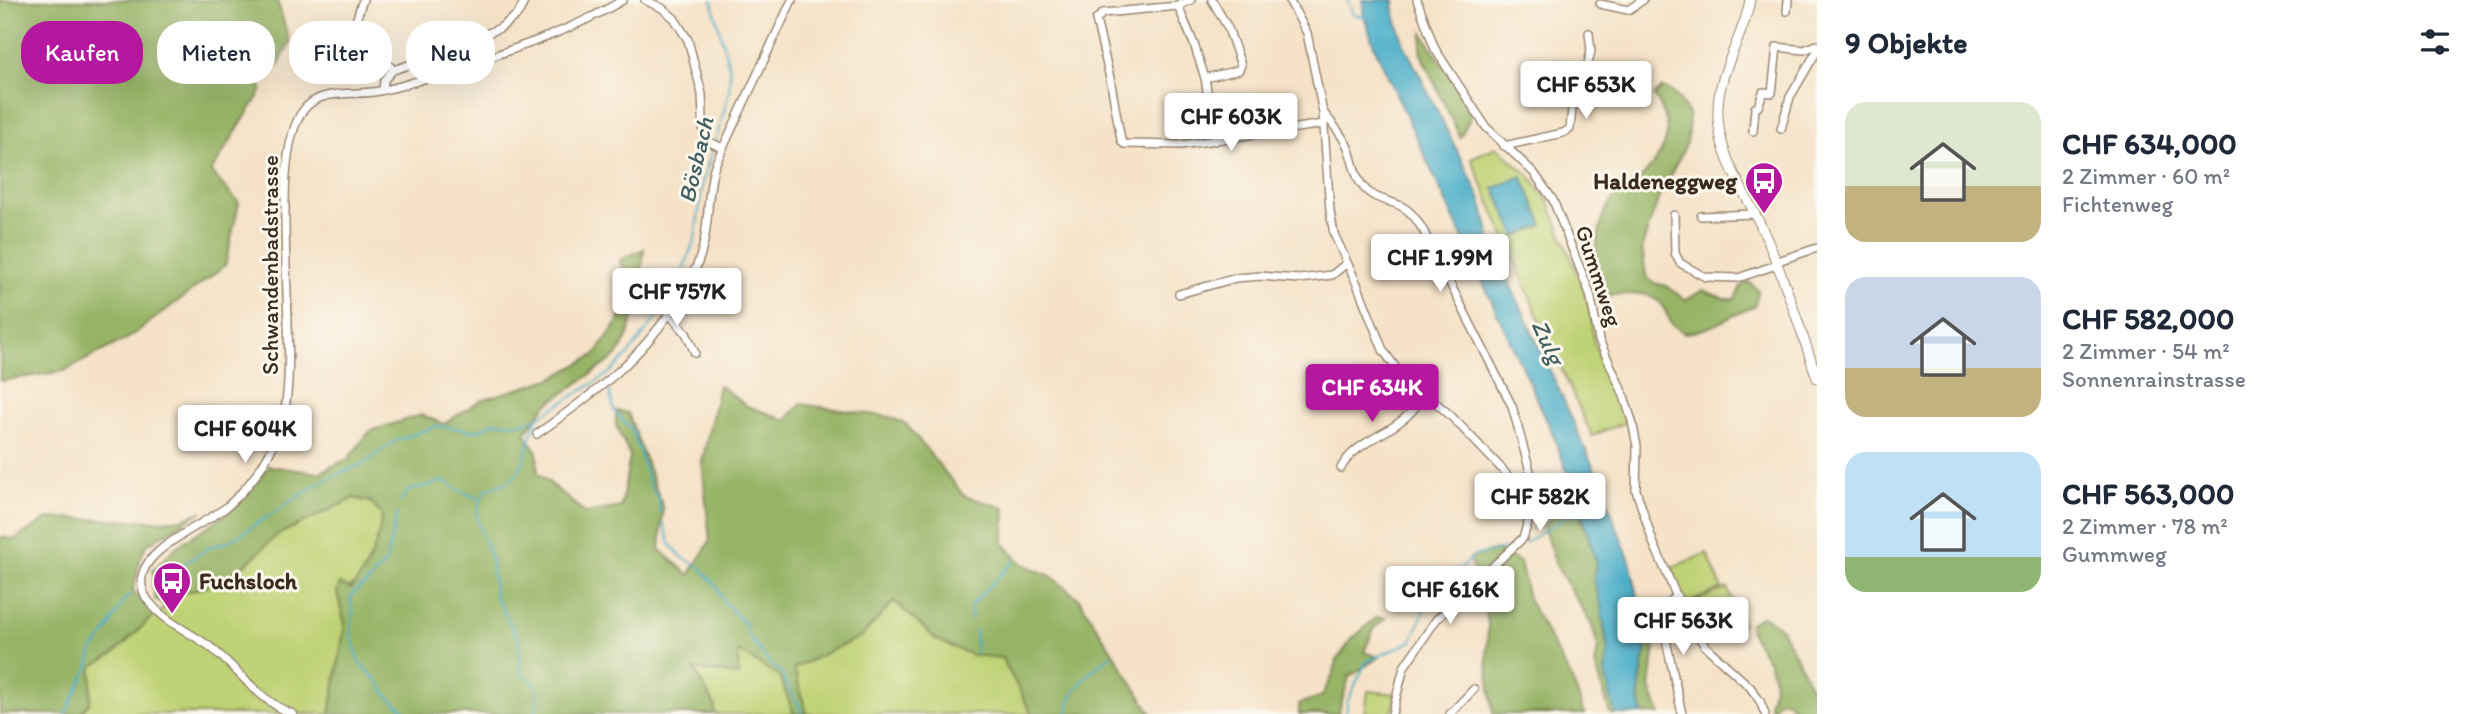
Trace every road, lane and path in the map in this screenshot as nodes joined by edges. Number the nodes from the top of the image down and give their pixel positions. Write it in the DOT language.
graph roads {
  1 [pos="363,0"];
  2 [pos="525,0"];
  3 [pos="624,0"];
  4 [pos="645,0"];
  5 [pos="792,0"];
  6 [pos="1191,0"];
  7 [pos="1212,0"];
  8 [pos="1289,0"];
  9 [pos="1417,0"];
  10 [pos="1643,0"];
  11 [pos="1750,0"];
  12 [pos="1788,0"];
  13 [pos="1600,4"];
  14 [pos="1178,6"];
  15 [pos="1787,10"];
  16 [pos="1588,33"];
  17 [pos="1817,45"];
  18 [pos="1817,51"];
  19 [pos="393,70"];
  20 [pos="1205,78"];
  21 [pos="383,90"];
  22 [pos="1323,113"];
  23 [pos="1324,124"];
  24 [pos="1781,129"];
  25 [pos="1754,131"];
  26 [pos="1215,141"];
  27 [pos="716,146"];
  28 [pos="1504,146"];
  29 [pos="1755,214"];
  30 [pos="1674,215"];
  31 [pos="1701,216"];
  32 [pos="1817,248"];
  33 [pos="1347,263"];
  34 [pos="1776,263"];
  35 [pos="1179,294"];
  36 [pos="670,315"];
  37 [pos="695,353"];
  38 [pos="1817,378"];
  39 [pos="1425,394"];
  40 [pos="537,434"];
  41 [pos="1341,468"];
  42 [pos="1528,508"];
  43 [pos="1676,595"];
  44 [pos="1475,689"];
  45 [pos="293,714"];
  46 [pos="1392,714"];
  47 [pos="1450,714"];
  48 [pos="1682,714"];
  49 [pos="1765,714"];
  1 -- 19 [label="street"];
  2 -- 19 [label="street"];
  3 -- 21 [label="street, Schwandenbadstrasse"];
  4 -- 27 [label="street"];
  5 -- 27 [label="street"];
  6 -- 14 [label="street"];
  7 -- 20 [label="street"];
  8 -- 22 [label="street"];
  9 -- 28 [label="street, Gummweg"];
  10 -- 13 [label="street"];
  11 -- 29 [label="main road"];
  12 -- 15 [label="street"];
  14 -- 20 [label="street"];
  14 -- 26 [label="street"];
  16 -- 28 [label="street"];
  17 -- 25 [label="street"];
  18 -- 24 [label="street"];
  19 -- 21 [label="street"];
  20 -- 26 [label="street"];
  21 -- 45 [label="street, Schwandenbadstrasse"];
  22 -- 23 [label="street"];
  22 -- 42 [label="street"];
  23 -- 26 [label="street"];
  23 -- 33 [label="street"];
  27 -- 36 [label="street"];
  28 -- 43 [label="street, Gummweg"];
  29 -- 31 [label="street"];
  29 -- 34 [label="main road"];
  30 -- 34 [label="street"];
  32 -- 34 [label="street"];
  33 -- 35 [label="street"];
  33 -- 39 [label="street"];
  34 -- 38 [label="main road"];
  36 -- 37 [label="street"];
  36 -- 40 [label="street"];
  39 -- 41 [label="street"];
  39 -- 42 [label="street"];
  42 -- 46 [label="street"];
  43 -- 48 [label="street"];
  43 -- 49 [label="street, Gummweg"];
  44 -- 47 [label="street"];
}
